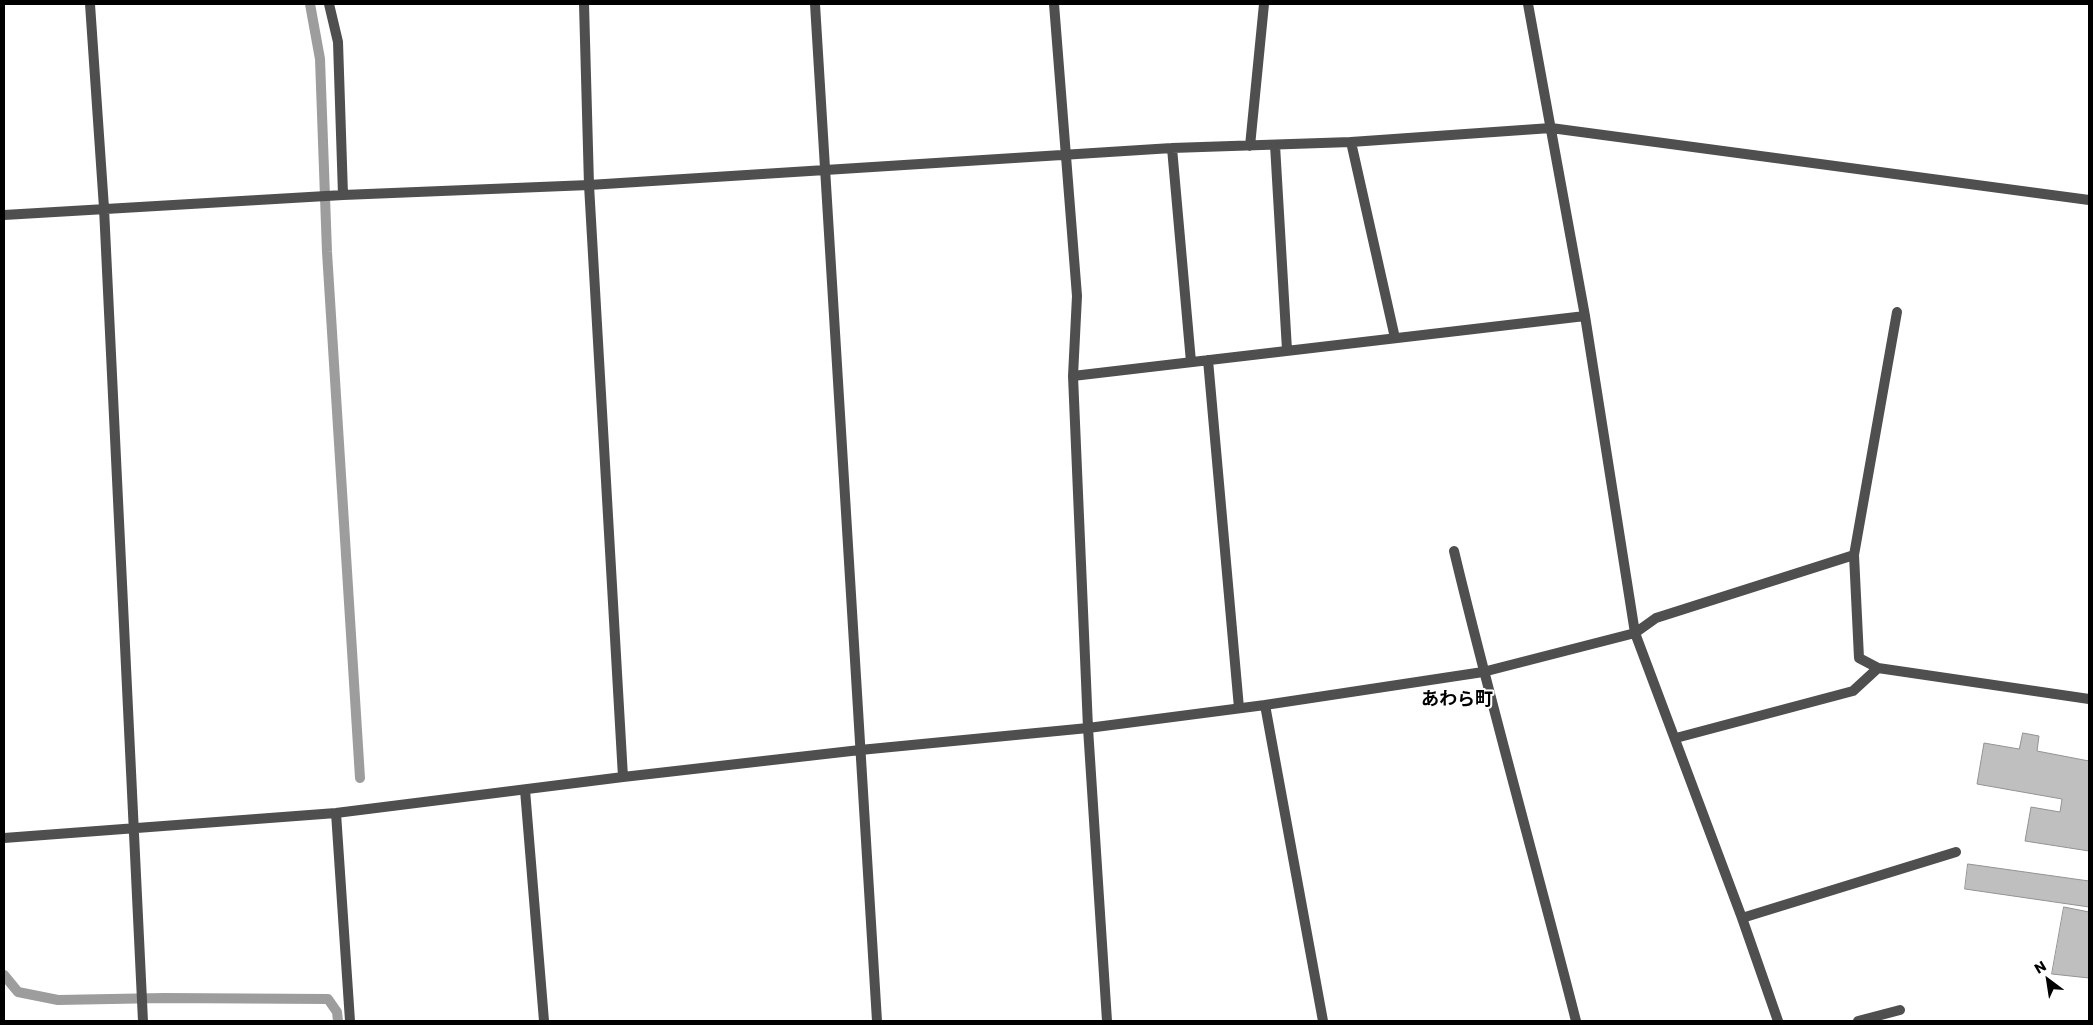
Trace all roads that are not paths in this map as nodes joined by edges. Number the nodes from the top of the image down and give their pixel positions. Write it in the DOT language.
graph roads {
  1 [pos="90,4"];
  2 [pos="329,4"];
  3 [pos="584,4"];
  4 [pos="815,4"];
  5 [pos="1054,4"];
  6 [pos="1264,4"];
  7 [pos="1528,4"];
  8 [pos="1551,128"];
  9 [pos="1351,142"];
  10 [pos="1274,145"];
  11 [pos="1250,146"];
  12 [pos="1172,148"];
  13 [pos="1064,156"];
  14 [pos="826,170"];
  15 [pos="589,185"];
  16 [pos="343,195"];
  17 [pos="2089,200"];
  18 [pos="104,208"];
  19 [pos="4,215"];
  20 [pos="1897,312"];
  21 [pos="1585,316"];
  22 [pos="1395,338"];
  23 [pos="1287,350"];
  24 [pos="1208,360"];
  25 [pos="1191,362"];
  26 [pos="1073,376"];
  27 [pos="1454,551"];
  28 [pos="1854,556"];
  29 [pos="1635,633"];
  30 [pos="1878,668"];
  31 [pos="1483,672"];
  32 [pos="2089,699"];
  33 [pos="1265,705"];
  34 [pos="1238,708"];
  35 [pos="1088,728"];
  36 [pos="1676,738"];
  37 [pos="860,750"];
  38 [pos="623,777"];
  39 [pos="525,790"];
  40 [pos="336,813"];
  41 [pos="133,828"];
  42 [pos="4,838"];
  43 [pos="1956,852"];
  44 [pos="1742,918"];
  45 [pos="1900,1010"];
  46 [pos="143,1021"];
  47 [pos="350,1021"];
  48 [pos="544,1021"];
  49 [pos="877,1021"];
  50 [pos="1107,1021"];
  51 [pos="1322,1021"];
  52 [pos="1576,1021"];
  53 [pos="1778,1021"];
  54 [pos="1858,1021"];
  1 -- 18 [label="street"];
  2 -- 16 [label="street"];
  3 -- 15 [label="street"];
  4 -- 14 [label="street"];
  5 -- 13 [label="street"];
  6 -- 11 [label="street"];
  7 -- 8 [label="street"];
  8 -- 9 [label="street"];
  8 -- 17 [label="street"];
  8 -- 21 [label="street"];
  9 -- 10 [label="street"];
  9 -- 22 [label="street"];
  10 -- 11 [label="street"];
  10 -- 23 [label="street"];
  11 -- 12 [label="street"];
  12 -- 13 [label="street"];
  12 -- 25 [label="street"];
  13 -- 14 [label="street"];
  13 -- 26 [label="street"];
  14 -- 15 [label="street"];
  14 -- 37 [label="street"];
  15 -- 16 [label="street"];
  15 -- 38 [label="street"];
  16 -- 18 [label="street"];
  18 -- 19 [label="street"];
  18 -- 41 [label="street"];
  20 -- 28 [label="street"];
  21 -- 22 [label="street"];
  21 -- 29 [label="street"];
  22 -- 23 [label="street"];
  23 -- 24 [label="street"];
  24 -- 25 [label="street"];
  24 -- 34 [label="street"];
  25 -- 26 [label="street"];
  26 -- 35 [label="street"];
  27 -- 31 [label="street"];
  28 -- 29 [label="street"];
  28 -- 30 [label="street"];
  29 -- 31 [label="street"];
  29 -- 36 [label="street"];
  30 -- 32 [label="street"];
  30 -- 36 [label="street"];
  31 -- 33 [label="street"];
  31 -- 52 [label="street"];
  33 -- 34 [label="street"];
  33 -- 51 [label="street"];
  34 -- 35 [label="street"];
  35 -- 37 [label="street"];
  35 -- 50 [label="street"];
  36 -- 44 [label="street"];
  37 -- 38 [label="street"];
  37 -- 49 [label="street"];
  38 -- 39 [label="street"];
  39 -- 40 [label="street"];
  39 -- 48 [label="street"];
  40 -- 41 [label="street"];
  40 -- 47 [label="street"];
  41 -- 42 [label="street"];
  41 -- 46 [label="street"];
  43 -- 44 [label="street"];
  44 -- 53 [label="street"];
  45 -- 54 [label="street"];
}
